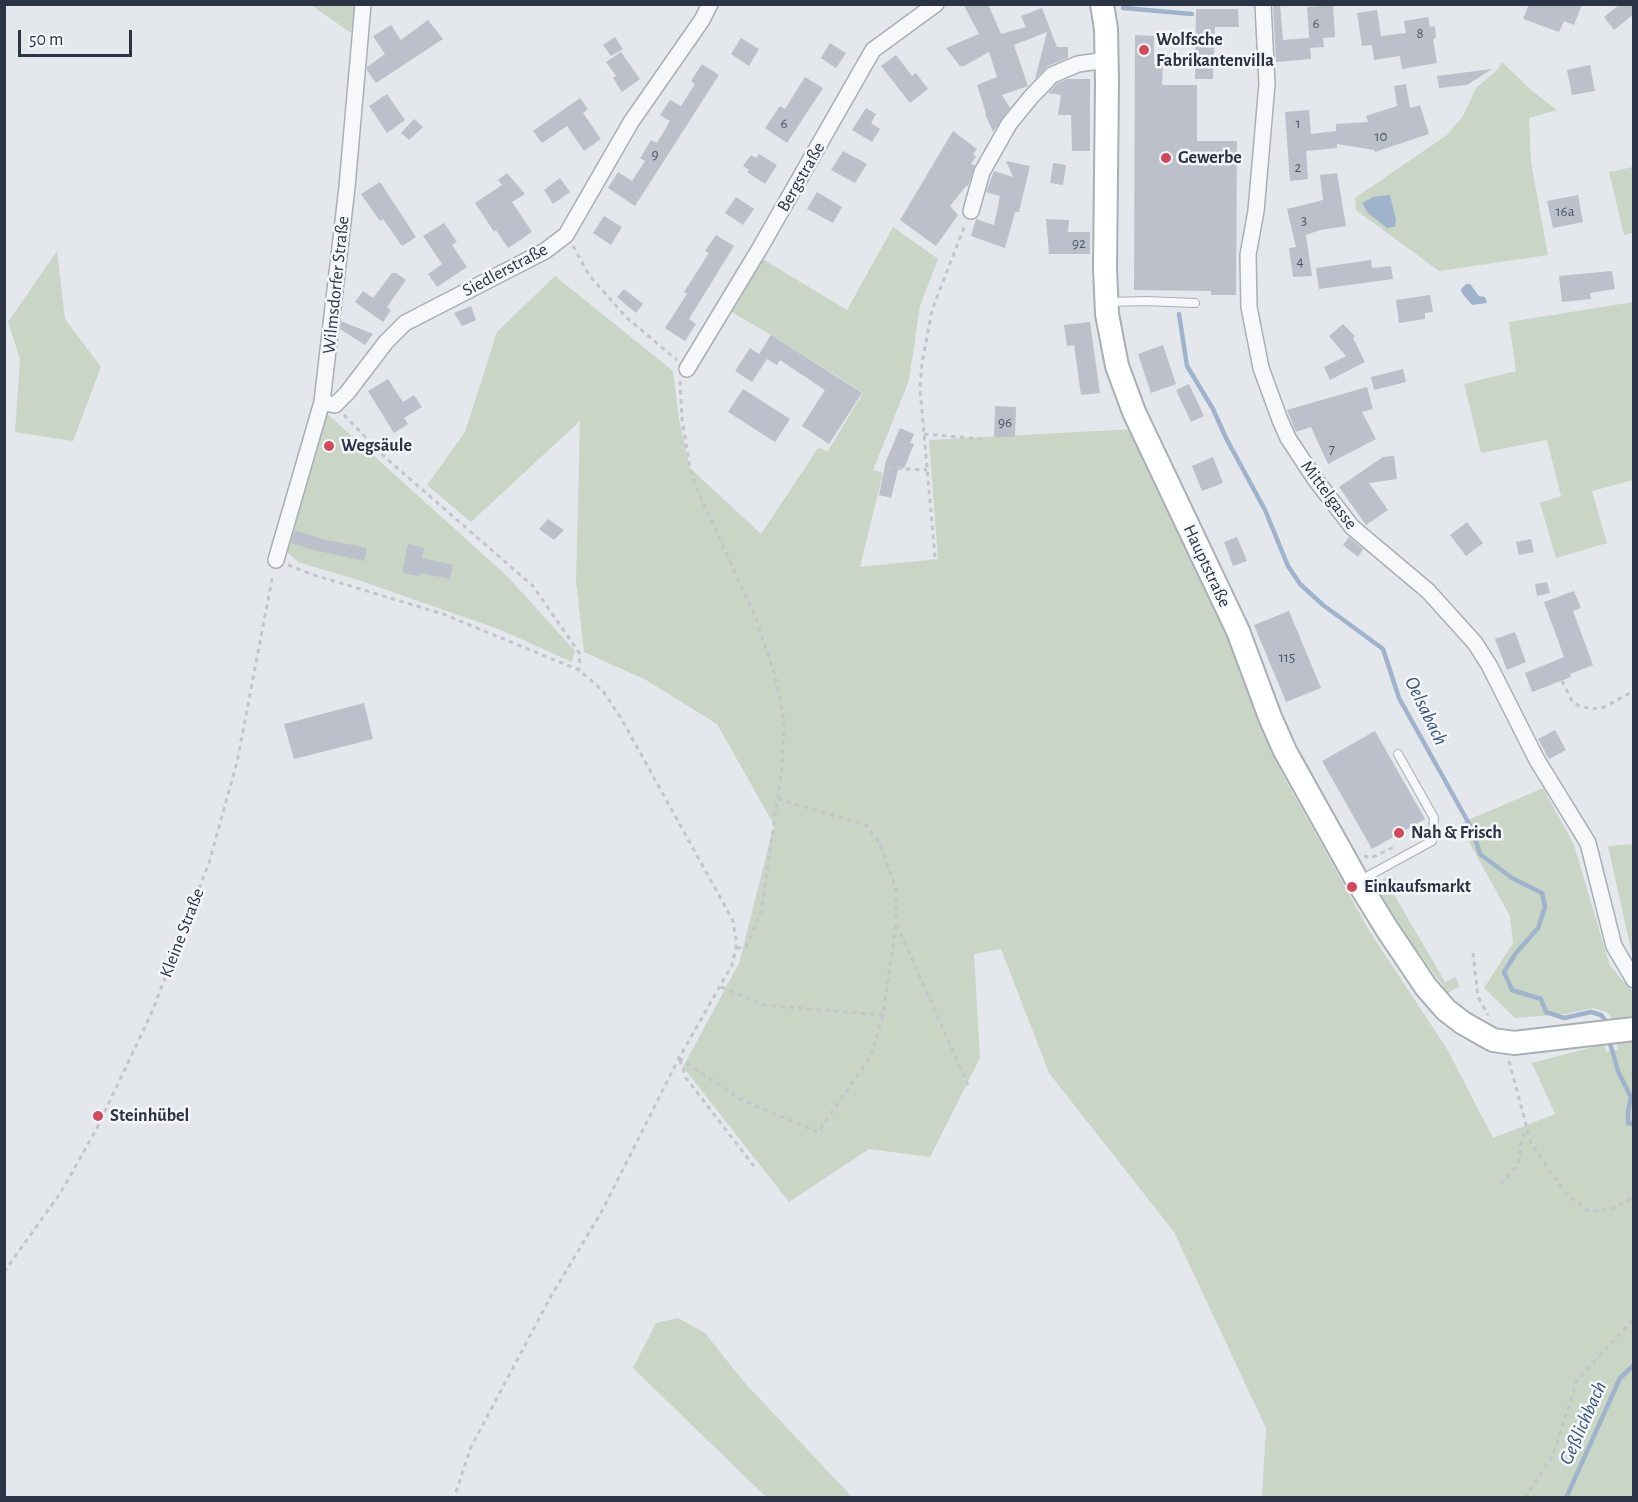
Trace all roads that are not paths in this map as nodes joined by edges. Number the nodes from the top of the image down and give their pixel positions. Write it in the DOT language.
graph roads {
  1 [pos="363,4"];
  2 [pos="710,4"];
  3 [pos="936,4"];
  4 [pos="1102,4"];
  5 [pos="1263,4"];
  6 [pos="1107,60"];
  7 [pos="971,212"];
  8 [pos="1107,303"];
  9 [pos="1195,303"];
  10 [pos="687,369"];
  11 [pos="328,404"];
  12 [pos="276,560"];
  13 [pos="1398,754"];
  14 [pos="1358,882"];
  15 [pos="1634,980"];
  16 [pos="1627,1030"];
  1 -- 11 [label="street, Wilmsdorfer Straße"];
  2 -- 11 [label="street, Siedlerstraße"];
  3 -- 10 [label="street, Bergstraße"];
  4 -- 6 [label="main road, Hauptstraße"];
  5 -- 15 [label="street, Mittelgasse"];
  6 -- 7 [label="street"];
  6 -- 8 [label="main road, Hauptstraße"];
  8 -- 9 [label="lane"];
  8 -- 14 [label="main road, Hauptstraße"];
  11 -- 12 [label="street, Wilmsdorfer Straße"];
  13 -- 14 [label="lane"];
  14 -- 16 [label="main road, Hauptstraße"];
}
